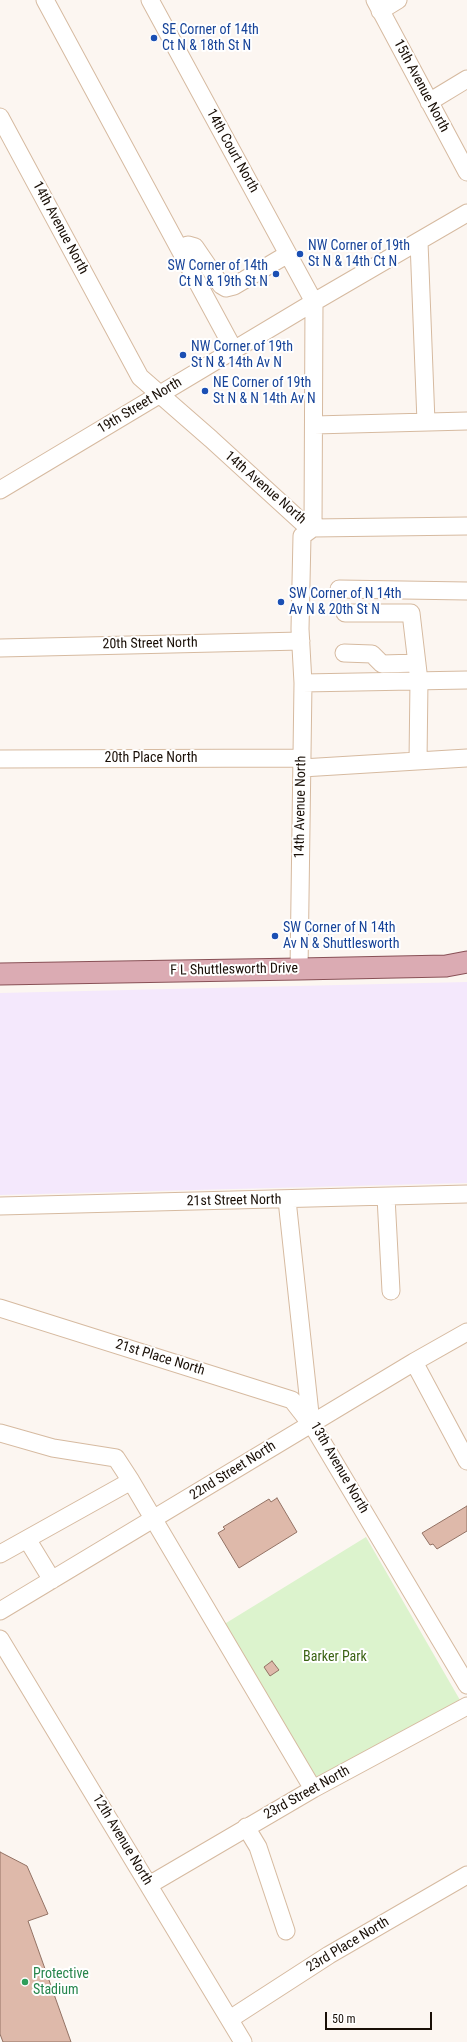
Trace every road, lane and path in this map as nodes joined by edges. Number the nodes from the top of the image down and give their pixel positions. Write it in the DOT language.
graph roads {
  1 [pos="45,0"];
  2 [pos="150,0"];
  3 [pos="398,0"];
  4 [pos="377,5"];
  5 [pos="467,80"];
  6 [pos="429,102"];
  7 [pos="0,117"];
  8 [pos="467,172"];
  9 [pos="467,213"];
  10 [pos="419,242"];
  11 [pos="180,248"];
  12 [pos="288,254"];
  13 [pos="314,302"];
  14 [pos="234,350"];
  15 [pos="159,395"];
  16 [pos="467,421"];
  17 [pos="426,422"];
  18 [pos="314,425"];
  19 [pos="0,490"];
  20 [pos="467,526"];
  21 [pos="313,528"];
  22 [pos="339,589"];
  23 [pos="467,590"];
  24 [pos="345,613"];
  25 [pos="301,641"];
  26 [pos="0,648"];
  27 [pos="344,653"];
  28 [pos="417,663"];
  29 [pos="467,680"];
  30 [pos="420,681"];
  31 [pos="303,683"];
  32 [pos="467,758"];
  33 [pos="0,759"];
  34 [pos="418,761"];
  35 [pos="302,763"];
  36 [pos="467,962"];
  37 [pos="299,969"];
  38 [pos="0,974"];
  39 [pos="467,1194"];
  40 [pos="386,1197"];
  41 [pos="287,1200"];
  42 [pos="0,1206"];
  43 [pos="391,1291"];
  44 [pos="0,1308"];
  45 [pos="467,1332"];
  46 [pos="414,1362"];
  47 [pos="311,1423"];
  48 [pos="0,1433"];
  49 [pos="467,1461"];
  50 [pos="131,1481"];
  51 [pos="154,1519"];
  52 [pos="27,1539"];
  53 [pos="0,1554"];
  54 [pos="52,1580"];
  55 [pos="0,1611"];
  56 [pos="0,1639"];
  57 [pos="467,1685"];
  58 [pos="467,1706"];
  59 [pos="313,1789"];
  60 [pos="246,1827"];
  61 [pos="467,1875"];
  62 [pos="149,1885"];
  63 [pos="286,1931"];
  64 [pos="230,2019"];
  65 [pos="243,2042"];
  1 -- 11 [label="street"];
  2 -- 12 [label="street, 14th Court North"];
  3 -- 4 [label="street"];
  4 -- 6 [label="street, 15th Avenue North"];
  5 -- 6 [label="street"];
  6 -- 8 [label="street, 15th Avenue North"];
  7 -- 15 [label="street, 14th Avenue North"];
  9 -- 10 [label="street, 19th Street North"];
  10 -- 13 [label="street, 19th Street North"];
  10 -- 17 [label="street"];
  11 -- 12 [label="street"];
  11 -- 14 [label="street"];
  12 -- 13 [label="street, 14th Court North"];
  13 -- 14 [label="street, 19th Street North"];
  13 -- 18 [label="street"];
  14 -- 15 [label="street, 19th Street North"];
  15 -- 19 [label="street, 19th Street North"];
  15 -- 21 [label="street, 14th Avenue North"];
  16 -- 17 [label="street"];
  17 -- 18 [label="street"];
  18 -- 21 [label="street"];
  20 -- 21 [label="street"];
  21 -- 25 [label="street, 14th Avenue North"];
  22 -- 23 [label="street"];
  24 -- 28 [label="street"];
  25 -- 26 [label="street, 20th Street North"];
  25 -- 31 [label="street, 14th Avenue North"];
  27 -- 28 [label="street"];
  28 -- 30 [label="street"];
  29 -- 30 [label="street"];
  30 -- 31 [label="street"];
  30 -- 34 [label="street"];
  31 -- 35 [label="street, 14th Avenue North"];
  32 -- 34 [label="street, 20th Place North"];
  33 -- 35 [label="street, 20th Place North"];
  34 -- 35 [label="street, 20th Place North"];
  35 -- 37 [label="street, 14th Avenue North"];
  36 -- 37 [label="main road, F L Shuttlesworth Drive"];
  37 -- 38 [label="main road, F L Shuttlesworth Drive"];
  39 -- 40 [label="street, 21st Street North"];
  40 -- 41 [label="street, 21st Street North"];
  40 -- 43 [label="street"];
  41 -- 42 [label="street, 21st Street North"];
  41 -- 47 [label="street, 13th Avenue North"];
  44 -- 47 [label="street, 21st Place North"];
  45 -- 46 [label="street, 22nd Street North"];
  46 -- 47 [label="street, 22nd Street North"];
  46 -- 49 [label="street"];
  47 -- 51 [label="street, 22nd Street North"];
  47 -- 57 [label="street, 13th Avenue North"];
  48 -- 50 [label="street"];
  50 -- 51 [label="street"];
  50 -- 52 [label="street"];
  51 -- 54 [label="street, 22nd Street North"];
  51 -- 59 [label="street"];
  52 -- 53 [label="street"];
  52 -- 54 [label="street"];
  54 -- 55 [label="street, 22nd Street North"];
  56 -- 62 [label="street, 12th Avenue North"];
  58 -- 59 [label="street, 23rd Street North"];
  59 -- 60 [label="street, 23rd Street North"];
  60 -- 62 [label="street, 23rd Street North"];
  60 -- 63 [label="street"];
  61 -- 64 [label="street, 23rd Place North"];
  62 -- 64 [label="street, 12th Avenue North"];
  64 -- 65 [label="street, 12th Avenue North"];
}
